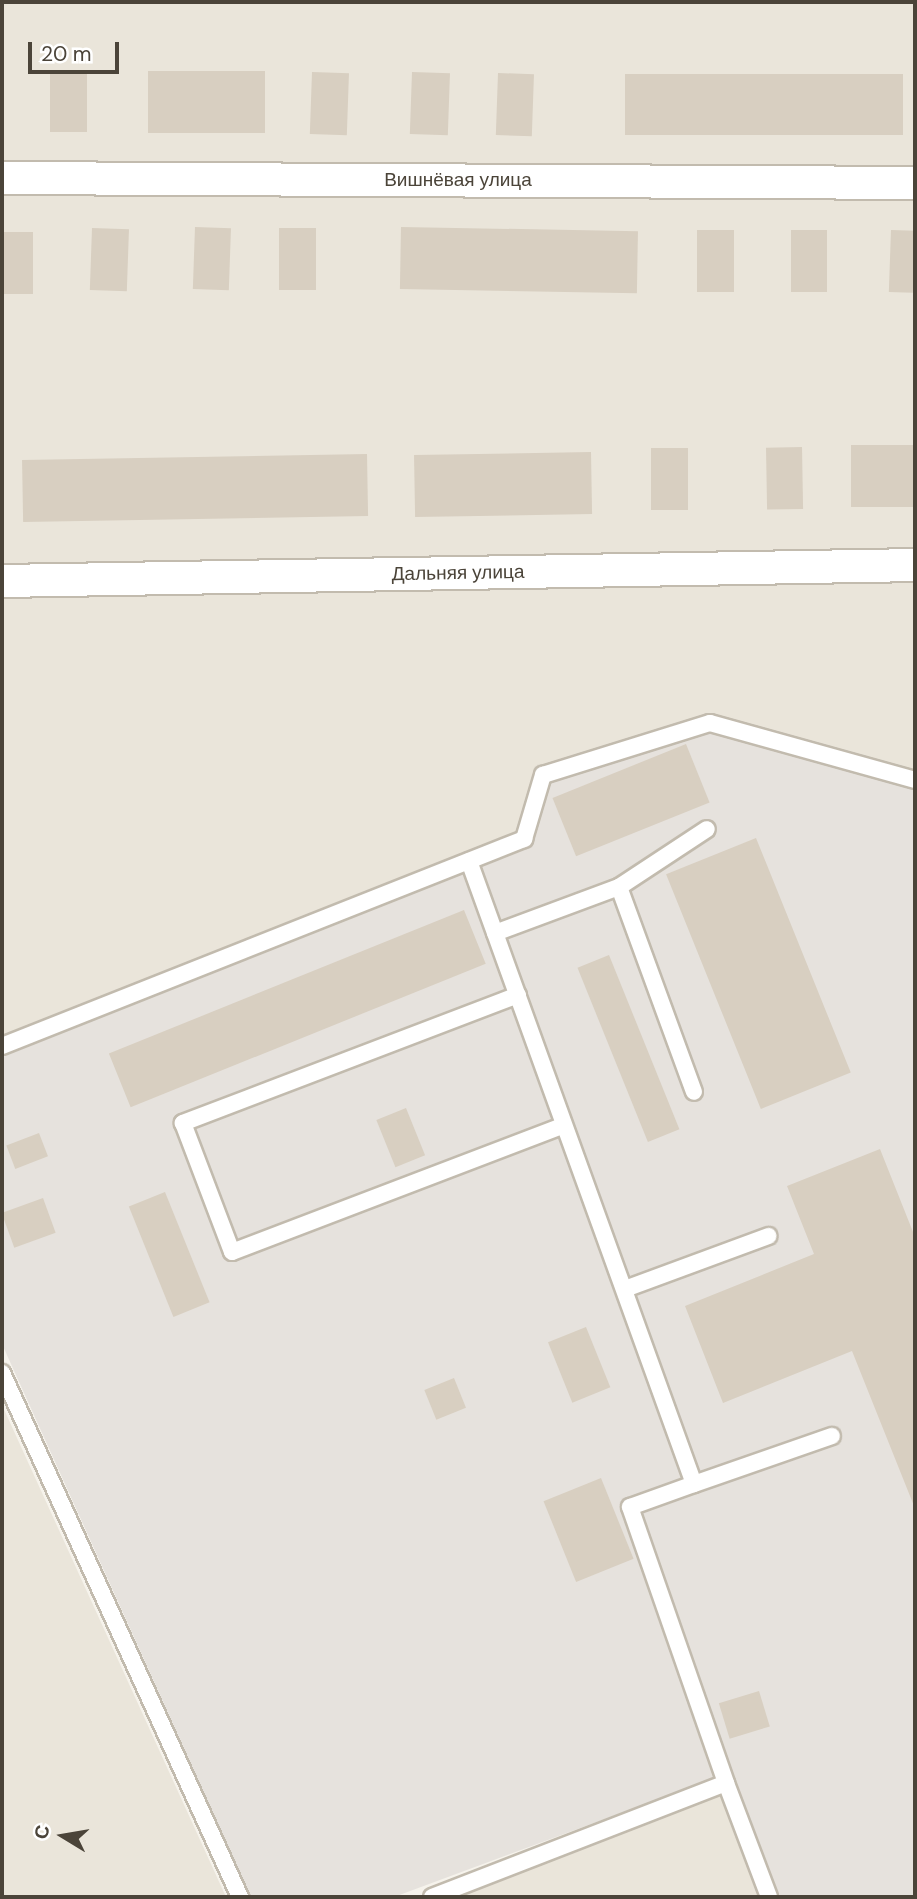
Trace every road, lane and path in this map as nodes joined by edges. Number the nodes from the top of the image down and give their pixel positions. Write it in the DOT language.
graph roads {
  1 [pos="2,178"];
  2 [pos="915,183"];
  3 [pos="915,565"];
  4 [pos="2,581"];
  5 [pos="915,780"];
  6 [pos="708,829"];
  7 [pos="469,861"];
  8 [pos="619,887"];
  9 [pos="495,933"];
  10 [pos="518,995"];
  11 [pos="2,1046"];
  12 [pos="694,1092"];
  13 [pos="564,1125"];
  14 [pos="768,1237"];
  15 [pos="625,1289"];
  16 [pos="2,1373"];
  17 [pos="832,1436"];
  18 [pos="694,1484"];
  19 [pos="726,1783"];
  20 [pos="240,1897"];
  21 [pos="432,1897"];
  22 [pos="769,1897"];
  1 -- 2 [label="street, Вишнёвая улица"];
  3 -- 4 [label="street, Дальняя улица"];
  5 -- 7 [label="lane"];
  6 -- 8 [label="lane"];
  7 -- 9 [label="lane"];
  7 -- 11 [label="lane"];
  8 -- 9 [label="lane"];
  8 -- 12 [label="lane"];
  9 -- 10 [label="lane"];
  10 -- 13 [label="lane"];
  10 -- 13 [label="lane"];
  13 -- 15 [label="lane"];
  14 -- 15 [label="lane"];
  15 -- 18 [label="lane"];
  16 -- 20 [label="lane"];
  17 -- 18 [label="lane"];
  18 -- 19 [label="lane"];
  19 -- 21 [label="lane"];
  19 -- 22 [label="lane"];
}
